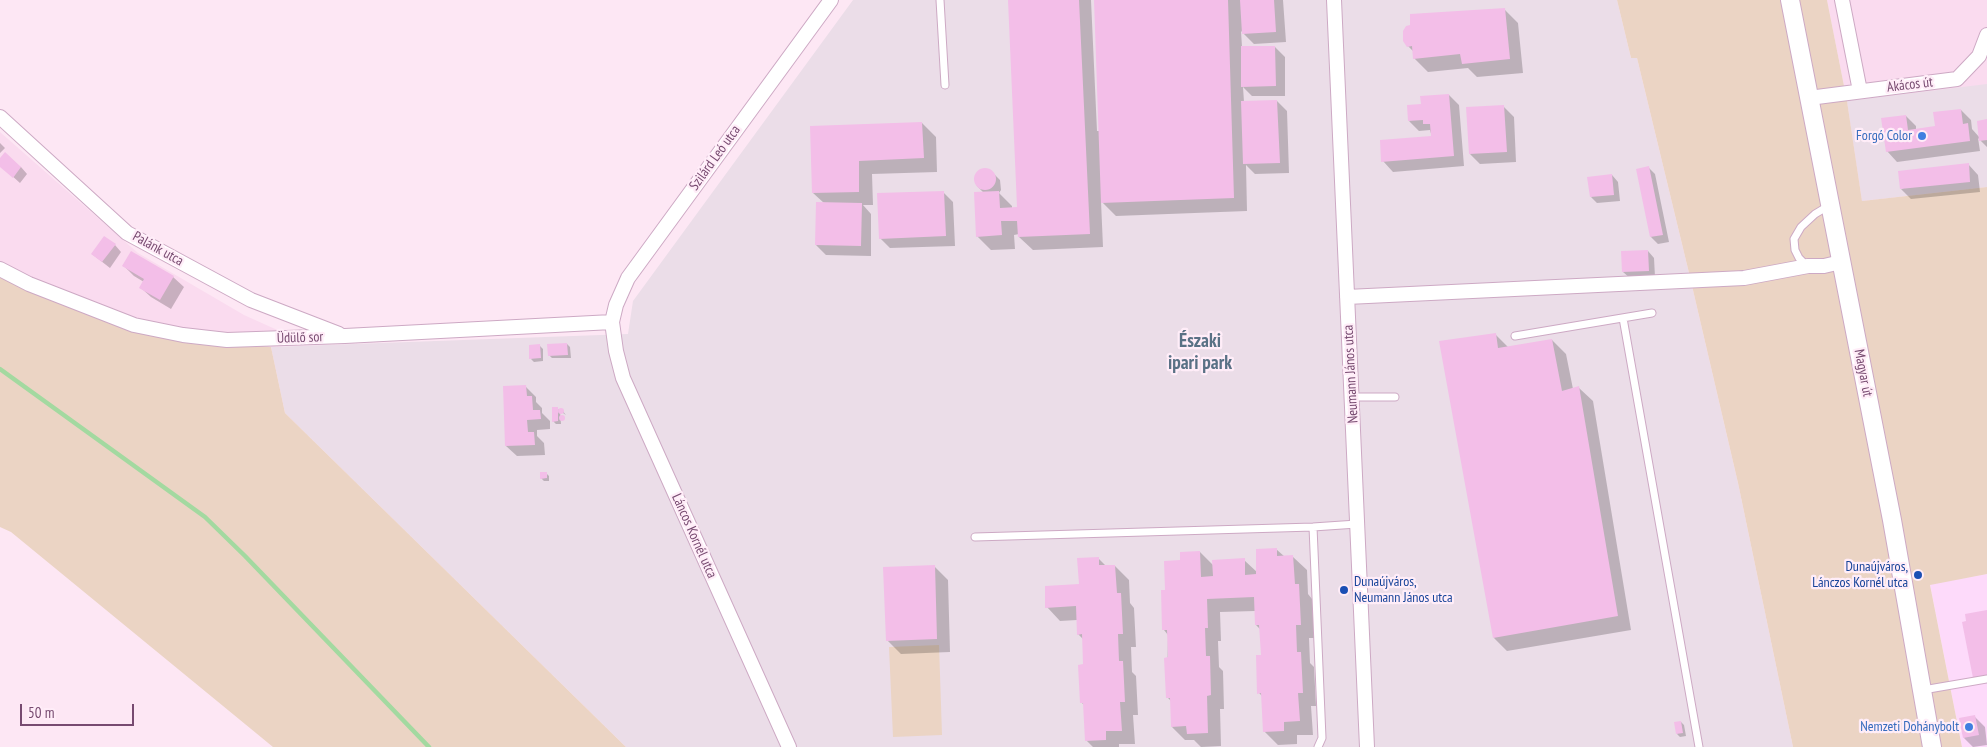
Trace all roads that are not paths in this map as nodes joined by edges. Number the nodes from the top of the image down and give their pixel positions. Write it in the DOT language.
graph roads {
  1 [pos="831,0"];
  2 [pos="940,0"];
  3 [pos="1334,0"];
  4 [pos="1790,0"];
  5 [pos="1842,0"];
  6 [pos="1987,35"];
  7 [pos="945,86"];
  8 [pos="1860,91"];
  9 [pos="1809,98"];
  10 [pos="0,117"];
  11 [pos="1830,205"];
  12 [pos="1842,262"];
  13 [pos="1808,266"];
  14 [pos="0,269"];
  15 [pos="1347,297"];
  16 [pos="1652,312"];
  17 [pos="1622,318"];
  18 [pos="612,322"];
  19 [pos="345,336"];
  20 [pos="1515,336"];
  21 [pos="1352,397"];
  22 [pos="1394,397"];
  23 [pos="1357,524"];
  24 [pos="1313,526"];
  25 [pos="975,537"];
  26 [pos="1987,679"];
  27 [pos="1923,690"];
  28 [pos="789,747"];
  29 [pos="1318,747"];
  30 [pos="1367,747"];
  31 [pos="1699,747"];
  32 [pos="1932,747"];
  1 -- 18 [label="street, Szilárd Leó utca"];
  2 -- 7 [label="lane"];
  3 -- 15 [label="street, Neumann János utca"];
  4 -- 9 [label="street, Magyar út"];
  5 -- 8 [label="street"];
  6 -- 8 [label="street, Akácos út"];
  8 -- 9 [label="street, Akácos út"];
  9 -- 11 [label="street, Magyar út"];
  10 -- 19 [label="street, Palánk utca"];
  11 -- 12 [label="street, Magyar út"];
  11 -- 13 [label="lane"];
  12 -- 13 [label="street"];
  12 -- 27 [label="street, Magyar út"];
  13 -- 15 [label="street"];
  14 -- 19 [label="street, Üdülő sor"];
  15 -- 21 [label="street, Neumann János utca"];
  16 -- 17 [label="lane"];
  17 -- 20 [label="lane"];
  17 -- 31 [label="lane"];
  18 -- 19 [label="street, Üdülő sor"];
  18 -- 28 [label="street, Láncos Kornél utca"];
  21 -- 22 [label="lane"];
  21 -- 23 [label="street, Neumann János utca"];
  23 -- 24 [label="lane"];
  23 -- 30 [label="street, Neumann János utca"];
  24 -- 25 [label="lane"];
  24 -- 29 [label="lane"];
  26 -- 27 [label="lane"];
  27 -- 32 [label="street, Magyar út"];
}
